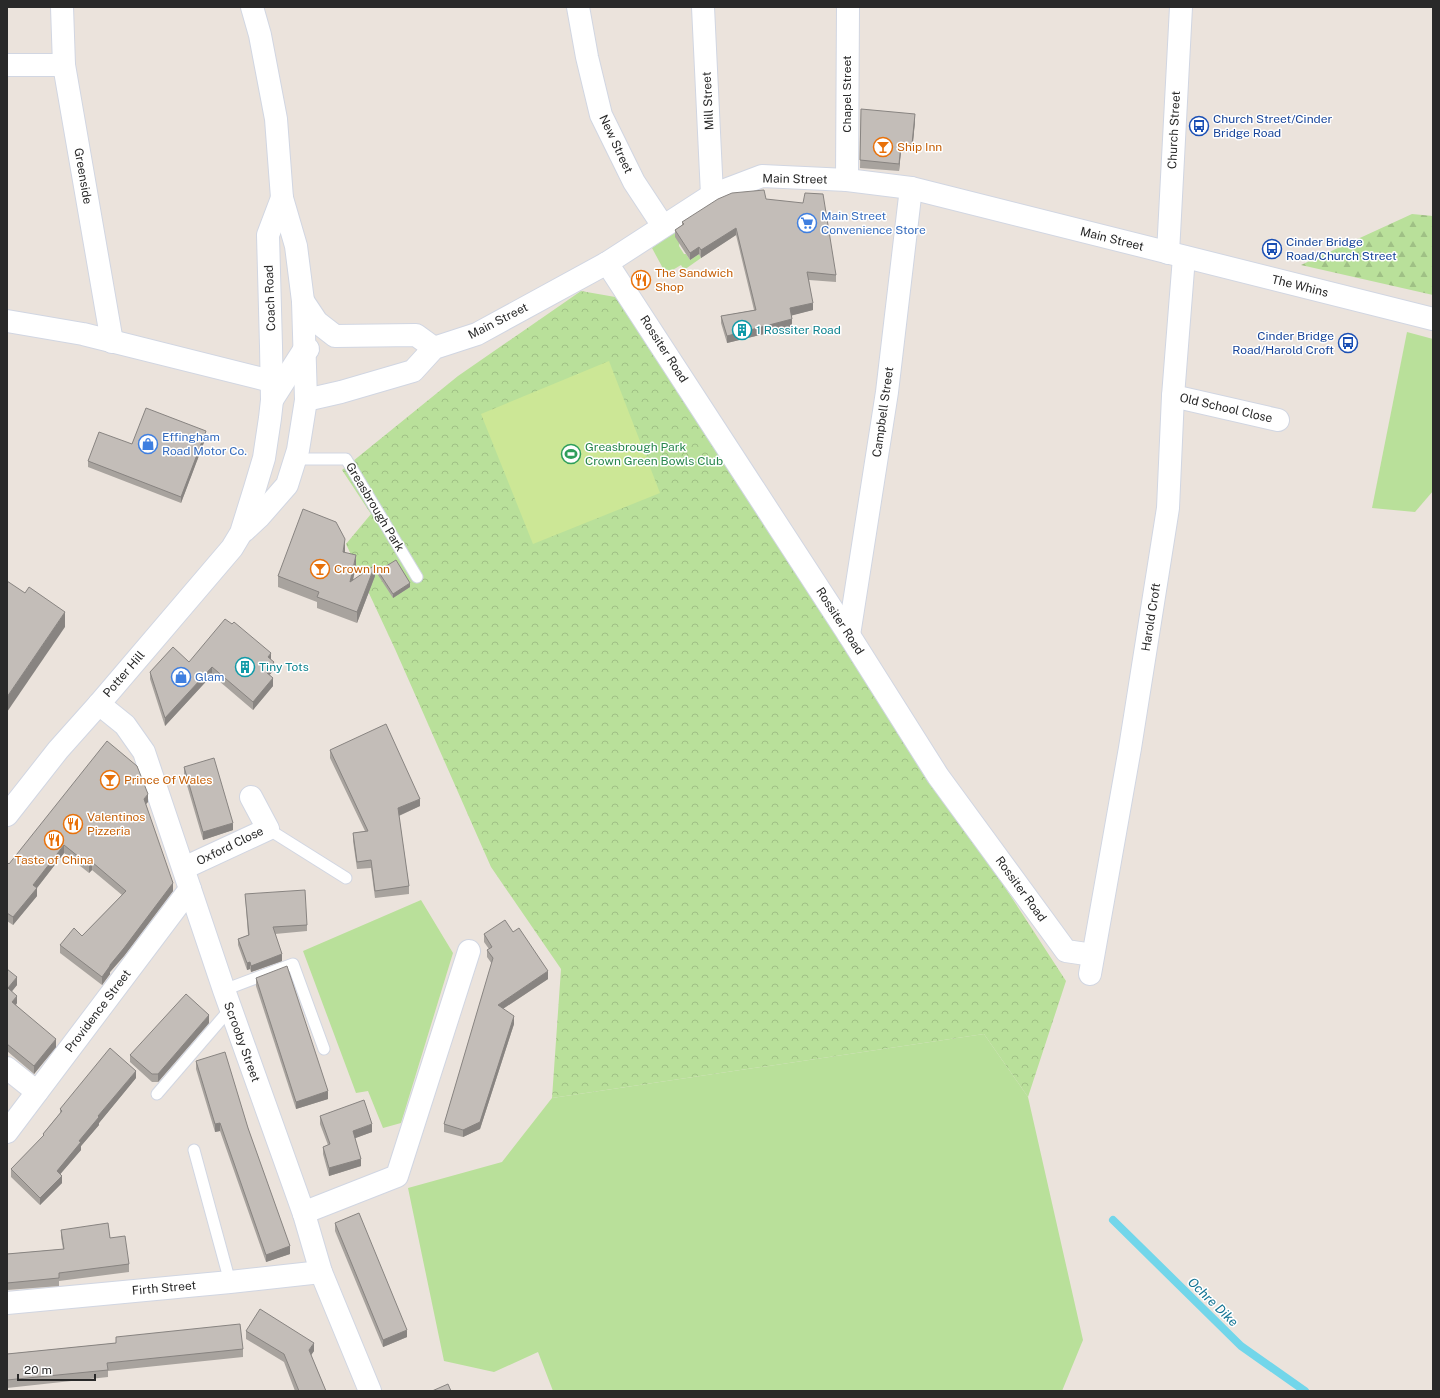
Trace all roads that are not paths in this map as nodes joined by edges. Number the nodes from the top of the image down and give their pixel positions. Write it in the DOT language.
graph roads {
  1 [pos="62,7"];
  2 [pos="252,7"];
  3 [pos="578,7"];
  4 [pos="703,7"];
  5 [pos="848,7"];
  6 [pos="1181,7"];
  7 [pos="7,65"];
  8 [pos="64,65"];
  9 [pos="847,180"];
  10 [pos="911,188"];
  11 [pos="712,195"];
  12 [pos="282,198"];
  13 [pos="663,226"];
  14 [pos="1176,255"];
  15 [pos="607,263"];
  16 [pos="303,301"];
  17 [pos="1433,319"];
  18 [pos="7,321"];
  19 [pos="335,336"];
  20 [pos="112,342"];
  21 [pos="434,348"];
  22 [pos="304,350"];
  23 [pos="277,385"];
  24 [pos="1173,396"];
  25 [pos="306,400"];
  26 [pos="1278,420"];
  27 [pos="295,459"];
  28 [pos="241,533"];
  29 [pos="417,577"];
  30 [pos="849,635"];
  31 [pos="99,704"];
  32 [pos="251,797"];
  33 [pos="7,815"];
  34 [pos="268,829"];
  35 [pos="184,868"];
  36 [pos="346,878"];
  37 [pos="190,890"];
  38 [pos="469,951"];
  39 [pos="1091,964"];
  40 [pos="227,999"];
  41 [pos="324,1049"];
  42 [pos="7,1068"];
  43 [pos="37,1092"];
  44 [pos="157,1094"];
  45 [pos="7,1132"];
  46 [pos="194,1150"];
  47 [pos="304,1214"];
  48 [pos="321,1272"];
  49 [pos="230,1282"];
  50 [pos="7,1303"];
  51 [pos="370,1391"];
  1 -- 8 [label="street, Greenside"];
  2 -- 12 [label="street, Coach Road"];
  3 -- 13 [label="street, New Street"];
  4 -- 11 [label="street, Mill Street"];
  5 -- 9 [label="street, Chapel Street"];
  6 -- 14 [label="street, Church Street"];
  7 -- 8 [label="street"];
  8 -- 20 [label="street, Greenside"];
  9 -- 10 [label="street, Main Street"];
  9 -- 11 [label="street, Main Street"];
  10 -- 14 [label="street, Main Street"];
  10 -- 30 [label="street, Campbell Street"];
  11 -- 13 [label="street, Main Street"];
  12 -- 16 [label="street, Coach Road"];
  12 -- 23 [label="street, Coach Road"];
  13 -- 15 [label="street, Main Street"];
  14 -- 17 [label="street, The Whins"];
  14 -- 24 [label="street, Harold Croft"];
  15 -- 21 [label="street, Main Street"];
  15 -- 30 [label="street, Rossiter Road"];
  16 -- 19 [label="street"];
  16 -- 22 [label="street, Coach Road"];
  18 -- 20 [label="street"];
  19 -- 21 [label="street"];
  19 -- 22 [label="street"];
  20 -- 23 [label="street"];
  21 -- 25 [label="street, Main Street"];
  22 -- 23 [label="street, Potter Hill"];
  22 -- 25 [label="street, Coach Road"];
  23 -- 25 [label="street"];
  23 -- 28 [label="street, Potter Hill"];
  24 -- 26 [label="street, Old School Close"];
  24 -- 39 [label="street, Harold Croft"];
  25 -- 27 [label="street, Potter Hill"];
  27 -- 28 [label="street, Potter Hill"];
  27 -- 29 [label="lane, Greasbrough Park"];
  28 -- 31 [label="street, Potter Hill"];
  30 -- 39 [label="street, Rossiter Road"];
  31 -- 33 [label="street, Potter Hill"];
  31 -- 35 [label="street, Scrooby Street"];
  32 -- 34 [label="street, Oxford Close"];
  34 -- 35 [label="street, Oxford Close"];
  34 -- 36 [label="lane"];
  35 -- 37 [label="street, Scrooby Street"];
  37 -- 40 [label="street, Scrooby Street"];
  37 -- 43 [label="street, Providence Street"];
  38 -- 47 [label="street"];
  40 -- 41 [label="lane"];
  40 -- 44 [label="lane"];
  40 -- 47 [label="street, Scrooby Street"];
  42 -- 43 [label="street"];
  43 -- 45 [label="street, Providence Street"];
  46 -- 49 [label="lane"];
  47 -- 48 [label="street, Scrooby Street"];
  48 -- 49 [label="street, Firth Street"];
  48 -- 51 [label="street, Scrooby Street"];
  49 -- 50 [label="street, Firth Street"];
}
